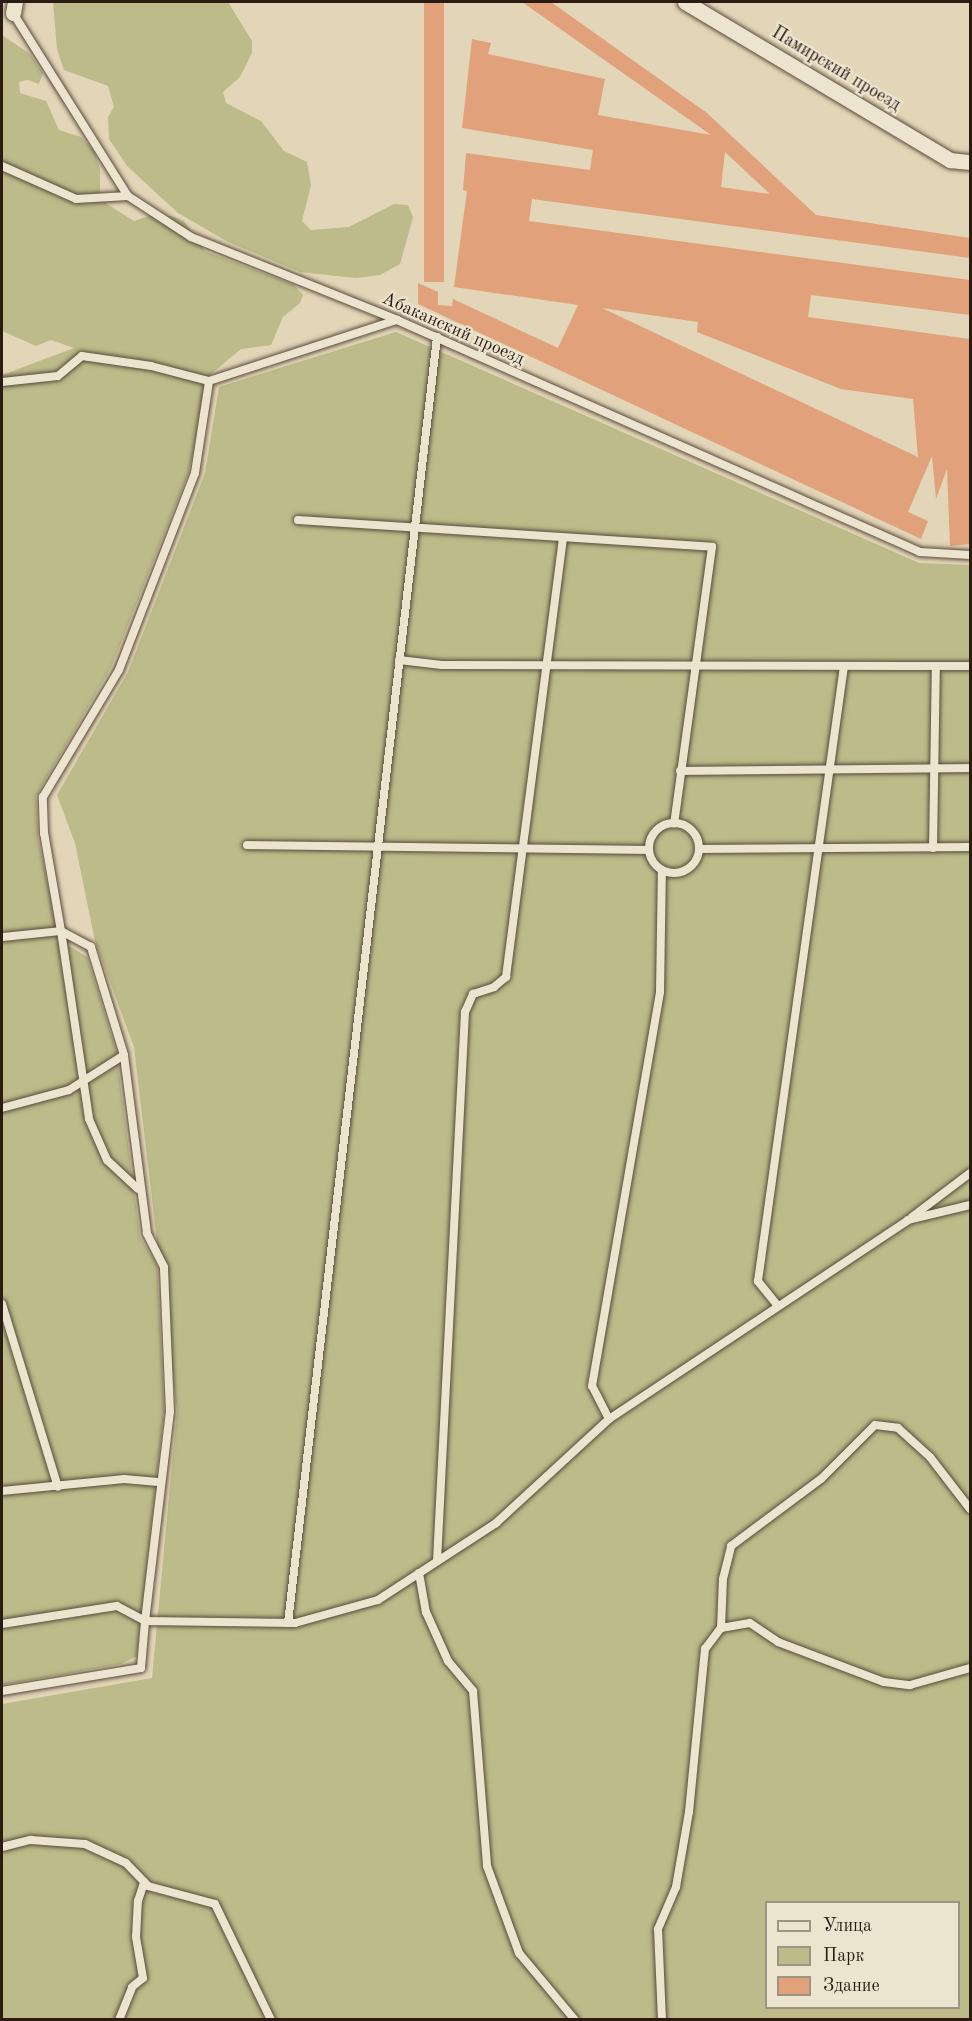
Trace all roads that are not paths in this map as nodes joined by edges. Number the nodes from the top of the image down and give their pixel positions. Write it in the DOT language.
graph roads {
  1 [pos="685,2"];
  2 [pos="14,7"];
  3 [pos="970,162"];
  4 [pos="2,166"];
  5 [pos="128,196"];
  6 [pos="397,320"];
  7 [pos="437,337"];
  8 [pos="209,381"];
  9 [pos="2,382"];
  10 [pos="298,520"];
  11 [pos="415,528"];
  12 [pos="563,538"];
  13 [pos="970,555"];
  14 [pos="399,660"];
  15 [pos="546,666"];
  16 [pos="695,666"];
  17 [pos="844,666"];
  18 [pos="936,666"];
  19 [pos="970,666"];
  20 [pos="934,768"];
  21 [pos="970,768"];
  22 [pos="830,770"];
  23 [pos="680,771"];
  24 [pos="674,823"];
  25 [pos="247,845"];
  26 [pos="378,847"];
  27 [pos="970,847"];
  28 [pos="819,848"];
  29 [pos="933,848"];
  30 [pos="522,849"];
  31 [pos="700,849"];
  32 [pos="648,850"];
  33 [pos="662,871"];
  34 [pos="61,931"];
  35 [pos="2,937"];
  36 [pos="124,1055"];
  37 [pos="82,1081"];
  38 [pos="2,1108"];
  39 [pos="970,1173"];
  40 [pos="138,1189"];
  41 [pos="970,1205"];
  42 [pos="908,1220"];
  43 [pos="2,1304"];
  44 [pos="778,1306"];
  45 [pos="609,1419"];
  46 [pos="161,1482"];
  47 [pos="58,1487"];
  48 [pos="2,1491"];
  49 [pos="970,1509"];
  50 [pos="437,1561"];
  51 [pos="419,1573"];
  52 [pos="145,1621"];
  53 [pos="288,1623"];
  54 [pos="2,1624"];
  55 [pos="721,1628"];
  56 [pos="970,1668"];
  57 [pos="2,1691"];
  58 [pos="2,1846"];
  59 [pos="144,1882"];
  60 [pos="119,2019"];
  61 [pos="272,2019"];
  62 [pos="575,2019"];
  63 [pos="662,2019"];
  1 -- 3 [label="street, Памирский проезд"];
  2 -- 5 [label="lane, Абаканский проезд"];
  4 -- 5 [label="lane"];
  5 -- 6 [label="lane, Абаканский проезд"];
  6 -- 7 [label="lane, Абаканский проезд"];
  6 -- 8 [label="lane"];
  7 -- 11 [label="lane"];
  7 -- 13 [label="lane, Абаканский проезд"];
  8 -- 9 [label="lane"];
  8 -- 34 [label="lane"];
  10 -- 11 [label="lane"];
  11 -- 12 [label="lane"];
  11 -- 14 [label="lane"];
  12 -- 15 [label="lane"];
  12 -- 16 [label="lane"];
  14 -- 15 [label="lane"];
  14 -- 26 [label="lane"];
  15 -- 16 [label="lane"];
  15 -- 30 [label="lane"];
  16 -- 17 [label="lane"];
  16 -- 23 [label="lane"];
  17 -- 18 [label="lane"];
  17 -- 22 [label="lane"];
  18 -- 19 [label="lane"];
  18 -- 20 [label="lane"];
  20 -- 21 [label="lane"];
  20 -- 22 [label="lane"];
  20 -- 29 [label="lane"];
  22 -- 23 [label="lane"];
  22 -- 28 [label="lane"];
  23 -- 24 [label="lane"];
  24 -- 31 [label="lane"];
  24 -- 32 [label="lane"];
  25 -- 26 [label="lane"];
  26 -- 30 [label="lane"];
  26 -- 53 [label="lane"];
  27 -- 29 [label="lane"];
  28 -- 29 [label="lane"];
  28 -- 31 [label="lane"];
  28 -- 44 [label="lane"];
  30 -- 32 [label="lane"];
  30 -- 50 [label="lane"];
  31 -- 33 [label="lane"];
  32 -- 33 [label="lane"];
  33 -- 45 [label="lane"];
  34 -- 35 [label="lane"];
  34 -- 36 [label="lane"];
  34 -- 37 [label="lane"];
  36 -- 37 [label="lane"];
  36 -- 40 [label="lane"];
  37 -- 38 [label="lane"];
  37 -- 40 [label="lane"];
  39 -- 42 [label="lane"];
  40 -- 46 [label="lane"];
  41 -- 42 [label="lane"];
  42 -- 44 [label="lane"];
  43 -- 47 [label="lane"];
  44 -- 45 [label="lane"];
  45 -- 50 [label="lane"];
  46 -- 47 [label="lane"];
  46 -- 52 [label="lane"];
  47 -- 48 [label="lane"];
  49 -- 55 [label="lane"];
  50 -- 51 [label="lane"];
  51 -- 53 [label="lane"];
  51 -- 62 [label="lane"];
  52 -- 53 [label="lane"];
  52 -- 54 [label="lane"];
  52 -- 57 [label="lane"];
  55 -- 56 [label="lane"];
  55 -- 63 [label="lane"];
  58 -- 59 [label="lane"];
  59 -- 60 [label="lane"];
  59 -- 61 [label="lane"];
}
